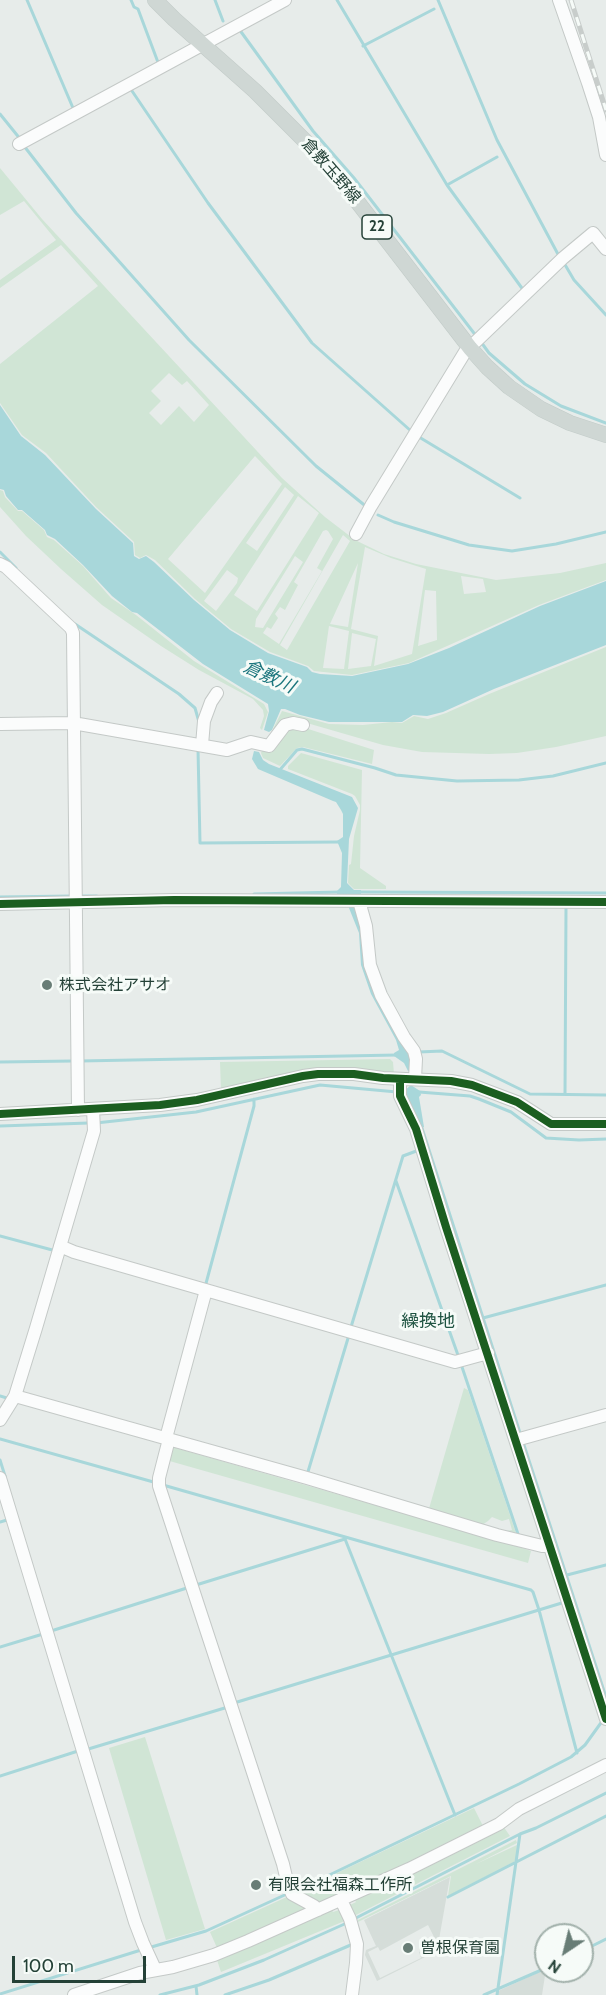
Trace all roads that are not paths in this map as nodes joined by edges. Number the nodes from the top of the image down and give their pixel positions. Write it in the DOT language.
graph roads {
  1 [pos="155,0"];
  2 [pos="285,0"];
  3 [pos="559,0"];
  4 [pos="203,45"];
  5 [pos="22,142"];
  6 [pos="606,155"];
  7 [pos="606,249"];
  8 [pos="476,342"];
  9 [pos="606,435"];
  10 [pos="356,534"];
  11 [pos="0,564"];
  12 [pos="217,693"];
  13 [pos="73,723"];
  14 [pos="0,724"];
  15 [pos="303,725"];
  16 [pos="200,745"];
  17 [pos="76,899"];
  18 [pos="354,901"];
  19 [pos="606,902"];
  20 [pos="0,904"];
  21 [pos="415,1079"];
  22 [pos="400,1088"];
  23 [pos="78,1110"];
  24 [pos="0,1114"];
  25 [pos="94,1118"];
  26 [pos="606,1124"];
  27 [pos="61,1249"];
  28 [pos="205,1291"];
  29 [pos="488,1355"];
  30 [pos="16,1398"];
  31 [pos="606,1415"];
  32 [pos="0,1419"];
  33 [pos="520,1439"];
  34 [pos="167,1441"];
  35 [pos="0,1478"];
  36 [pos="550,1546"];
  37 [pos="606,1719"];
  38 [pos="606,1765"];
  39 [pos="341,1900"];
  40 [pos="318,1910"];
  41 [pos="155,1969"];
  42 [pos="74,1995"];
  43 [pos="351,1995"];
  1 -- 4 [label="main road, 倉敷玉野線 / 22"];
  2 -- 4 [label="street"];
  3 -- 6 [label="street"];
  4 -- 5 [label="street"];
  4 -- 8 [label="main road, 倉敷玉野線 / 22"];
  7 -- 8 [label="street"];
  8 -- 9 [label="main road, 倉敷玉野線 / 22"];
  8 -- 10 [label="street"];
  11 -- 13 [label="street"];
  12 -- 16 [label="street"];
  13 -- 14 [label="street"];
  13 -- 16 [label="street"];
  13 -- 17 [label="street"];
  15 -- 16 [label="street"];
  17 -- 18 [label="street"];
  17 -- 20 [label="street"];
  17 -- 23 [label="street"];
  18 -- 19 [label="street"];
  18 -- 21 [label="street"];
  21 -- 22 [label="street"];
  21 -- 26 [label="street"];
  22 -- 25 [label="street"];
  22 -- 29 [label="street"];
  23 -- 24 [label="street"];
  23 -- 25 [label="street"];
  25 -- 27 [label="street"];
  27 -- 28 [label="street"];
  27 -- 30 [label="street"];
  28 -- 29 [label="street"];
  28 -- 34 [label="street"];
  29 -- 33 [label="street"];
  30 -- 32 [label="street"];
  30 -- 34 [label="street"];
  31 -- 33 [label="street"];
  33 -- 36 [label="street"];
  34 -- 36 [label="street"];
  34 -- 40 [label="street"];
  35 -- 41 [label="street"];
  36 -- 37 [label="street"];
  38 -- 39 [label="street"];
  39 -- 40 [label="street"];
  39 -- 43 [label="street"];
  40 -- 41 [label="street"];
  41 -- 42 [label="street"];
}
